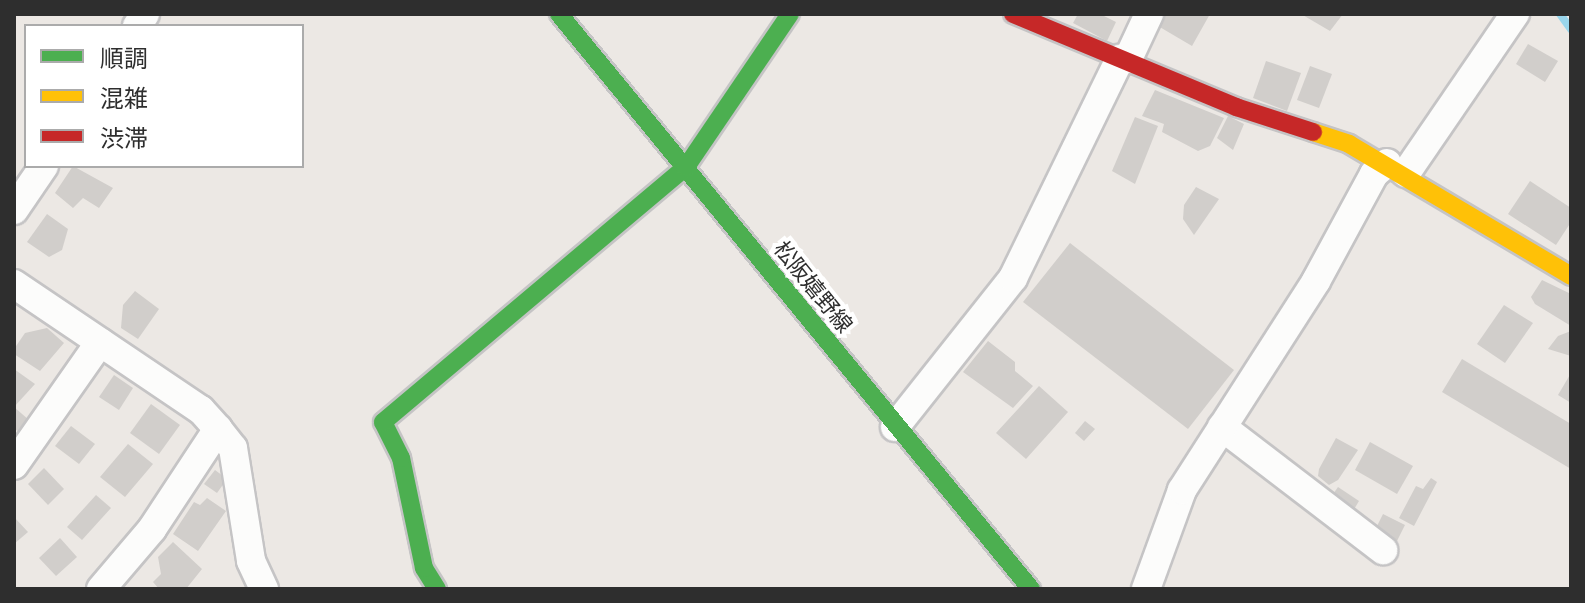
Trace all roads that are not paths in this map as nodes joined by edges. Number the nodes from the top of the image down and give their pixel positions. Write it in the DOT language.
graph roads {
  1 [pos="559,14"];
  2 [pos="790,14"];
  3 [pos="1013,14"];
  4 [pos="1149,14"];
  5 [pos="1515,14"];
  6 [pos="1124,59"];
  7 [pos="686,167"];
  8 [pos="43,168"];
  9 [pos="1396,168"];
  10 [pos="14,210"];
  11 [pos="1571,276"];
  12 [pos="14,284"];
  13 [pos="100,342"];
  14 [pos="895,427"];
  15 [pos="1222,427"];
  16 [pos="218,429"];
  17 [pos="14,465"];
  18 [pos="1383,550"];
  19 [pos="101,589"];
  20 [pos="264,589"];
  21 [pos="437,589"];
  22 [pos="1031,589"];
  23 [pos="1146,589"];
  1 -- 7 [label="street, 松阪嬉野線"];
  2 -- 7 [label="street"];
  3 -- 6 [label="street"];
  4 -- 6 [label="street"];
  5 -- 9 [label="street"];
  6 -- 9 [label="street"];
  6 -- 14 [label="street"];
  7 -- 14 [label="street, 松阪嬉野線"];
  7 -- 21 [label="street"];
  8 -- 10 [label="street"];
  9 -- 11 [label="street"];
  9 -- 15 [label="street"];
  12 -- 13 [label="street"];
  13 -- 16 [label="street"];
  13 -- 17 [label="street"];
  14 -- 22 [label="street, 松阪嬉野線"];
  15 -- 18 [label="street"];
  15 -- 23 [label="street"];
  16 -- 19 [label="street"];
  16 -- 20 [label="street"];
}
